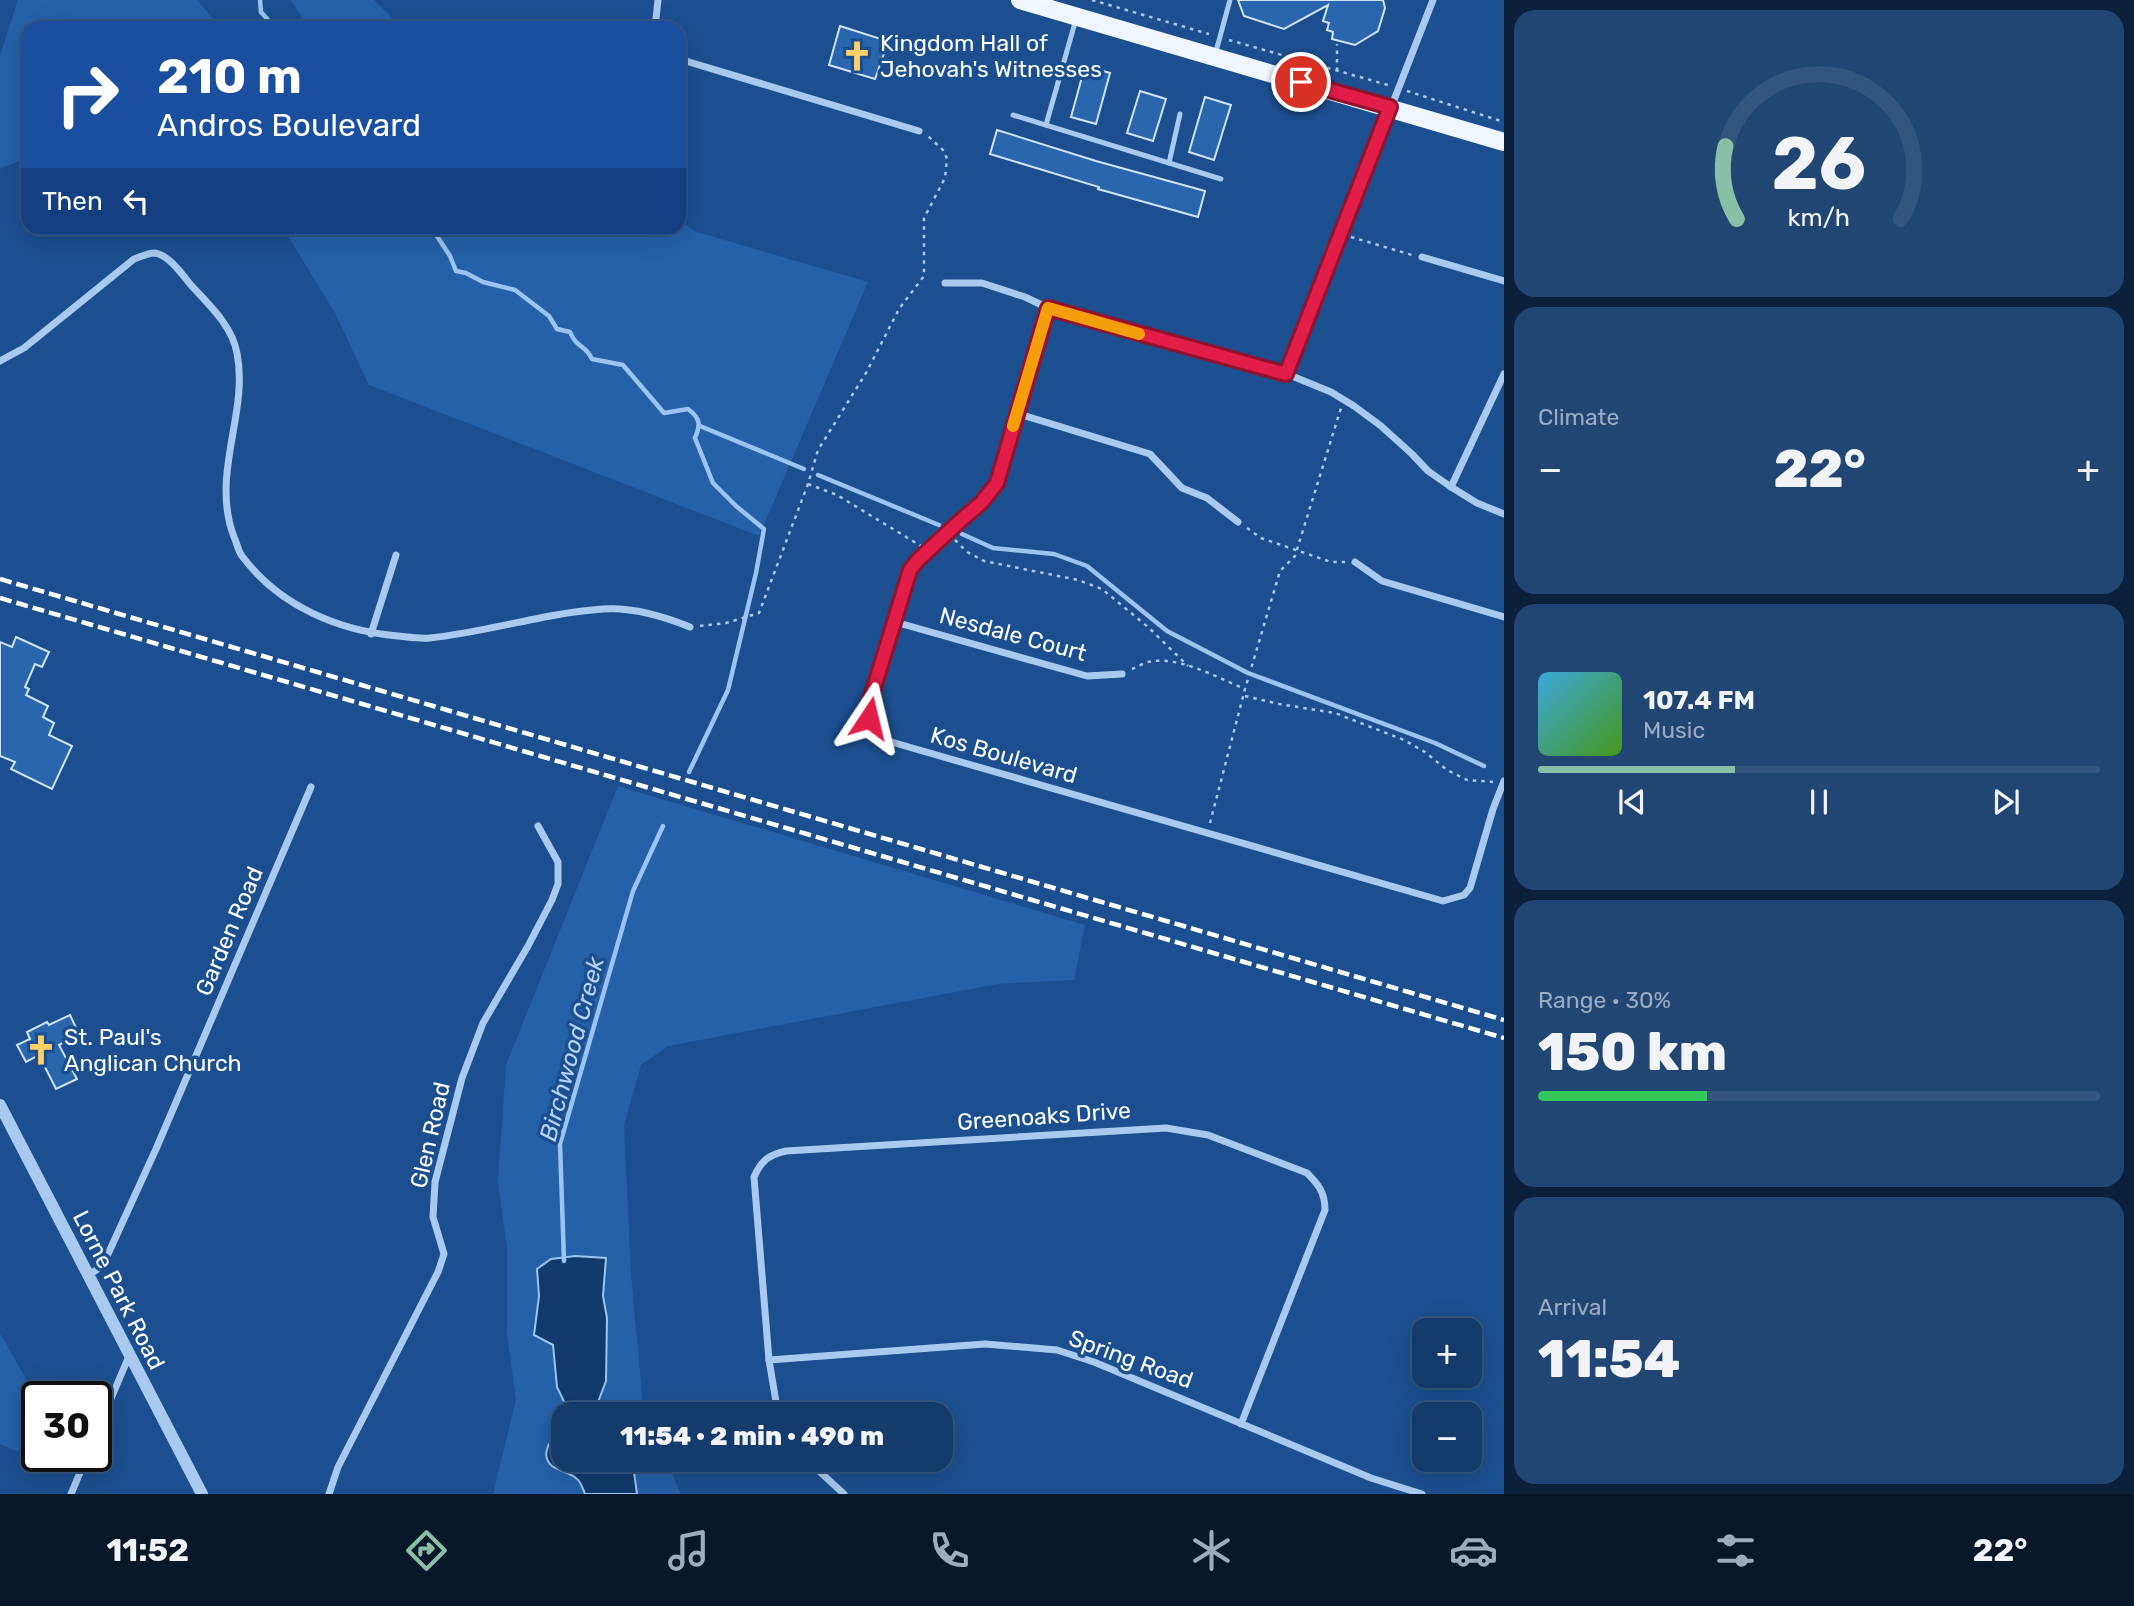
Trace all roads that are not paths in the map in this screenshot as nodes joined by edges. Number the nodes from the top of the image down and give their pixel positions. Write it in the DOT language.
graph roads {
  1 [pos="658,0"];
  2 [pos="1020,0"];
  3 [pos="1230,0"];
  4 [pos="1433,0"];
  5 [pos="1077,16"];
  6 [pos="656,21"];
  7 [pos="1214,58"];
  8 [pos="686,61"];
  9 [pos="1390,107"];
  10 [pos="1180,114"];
  11 [pos="1013,116"];
  12 [pos="1046,125"];
  13 [pos="919,131"];
  14 [pos="1504,142"];
  15 [pos="1169,163"];
  16 [pos="1221,179"];
  17 [pos="1422,257"];
  18 [pos="1504,281"];
  19 [pos="945,283"];
  20 [pos="1048,308"];
  21 [pos="0,361"];
  22 [pos="1286,374"];
  23 [pos="1504,374"];
  24 [pos="1016,413"];
  25 [pos="1451,487"];
  26 [pos="1504,514"];
  27 [pos="1238,522"];
  28 [pos="396,555"];
  29 [pos="1355,562"];
  30 [pos="1504,617"];
  31 [pos="895,622"];
  32 [pos="691,627"];
  33 [pos="371,634"];
  34 [pos="1122,674"];
  35 [pos="1503,782"];
  36 [pos="312,786"];
  37 [pos="538,826"];
  38 [pos="0,1105"];
  39 [pos="88,1276"];
  40 [pos="129,1355"];
  41 [pos="768,1360"];
  42 [pos="112,1396"];
  43 [pos="776,1402"];
  44 [pos="1241,1424"];
  45 [pos="80,1472"];
  46 [pos="820,1472"];
  47 [pos="71,1494"];
  48 [pos="202,1494"];
  49 [pos="329,1494"];
  50 [pos="844,1494"];
  51 [pos="1422,1494"];
  1 -- 6 [label="street"];
  2 -- 5 [label="main road"];
  3 -- 7 [label="lane"];
  4 -- 9 [label="street"];
  5 -- 7 [label="main road"];
  5 -- 12 [label="lane"];
  7 -- 9 [label="main road"];
  8 -- 13 [label="street"];
  9 -- 14 [label="main road"];
  9 -- 22 [label="street"];
  10 -- 15 [label="lane"];
  11 -- 12 [label="lane"];
  12 -- 15 [label="lane"];
  15 -- 16 [label="lane"];
  17 -- 18 [label="street"];
  19 -- 20 [label="street"];
  20 -- 22 [label="street"];
  20 -- 24 [label="street, Kos Boulevard"];
  21 -- 33 [label="street"];
  22 -- 25 [label="street"];
  23 -- 25 [label="street"];
  24 -- 27 [label="street"];
  24 -- 31 [label="street, Kos Boulevard"];
  25 -- 26 [label="street"];
  28 -- 33 [label="street"];
  29 -- 30 [label="street"];
  31 -- 34 [label="street, Nesdale Court"];
  31 -- 35 [label="street, Kos Boulevard"];
  32 -- 33 [label="street"];
  36 -- 39 [label="street, Garden Road"];
  37 -- 49 [label="street, Glen Road"];
  38 -- 39 [label="street, Lorne Park Road"];
  39 -- 40 [label="street, Lorne Park Road"];
  40 -- 42 [label="street"];
  40 -- 48 [label="street, Lorne Park Road"];
  41 -- 43 [label="street, Greenoaks Drive"];
  41 -- 44 [label="street, Spring Road"];
  41 -- 44 [label="street, Greenoaks Drive"];
  44 -- 51 [label="street, Spring Road"];
  45 -- 47 [label="street"];
  46 -- 50 [label="street"];
}
